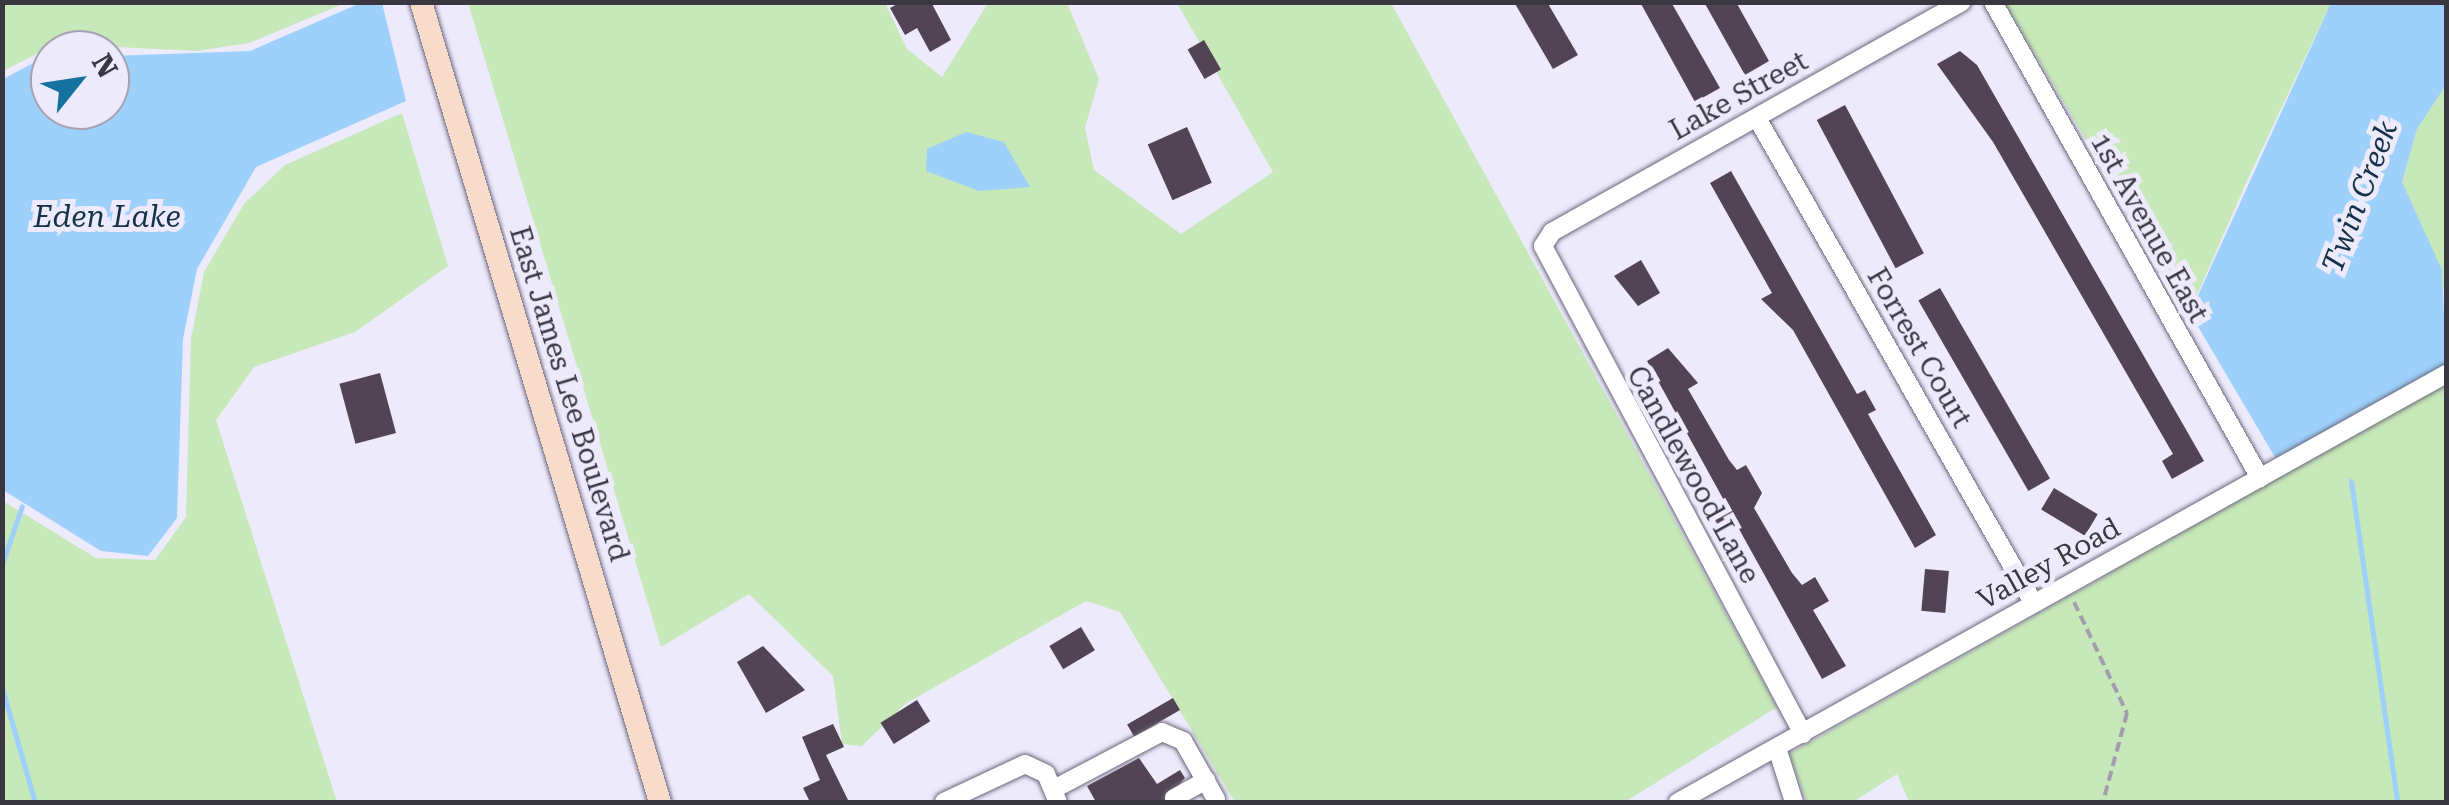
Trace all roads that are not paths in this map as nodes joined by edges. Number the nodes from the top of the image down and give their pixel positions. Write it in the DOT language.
graph roads {
  1 [pos="421,2"];
  2 [pos="1962,2"];
  3 [pos="1993,2"];
  4 [pos="1757,118"];
  5 [pos="1544,240"];
  6 [pos="2446,374"];
  7 [pos="2260,478"];
  8 [pos="2034,604"];
  9 [pos="1803,734"];
  10 [pos="1777,748"];
  11 [pos="1206,780"];
  12 [pos="1056,796"];
  13 [pos="1174,798"];
  14 [pos="1216,799"];
  15 [pos="660,802"];
  16 [pos="944,802"];
  17 [pos="1678,802"];
  18 [pos="1794,802"];
  1 -- 15 [label="main road, East James Lee Boulevard"];
  2 -- 4 [label="street, Lake Street"];
  3 -- 7 [label="street, 1st Avenue East"];
  4 -- 5 [label="street, Lake Street"];
  4 -- 8 [label="street, Forrest Court"];
  5 -- 9 [label="street, Candlewood Lane"];
  6 -- 7 [label="street, Valley Road"];
  7 -- 8 [label="street, Valley Road"];
  8 -- 9 [label="street, Valley Road"];
  9 -- 10 [label="street, Valley Road"];
  10 -- 17 [label="street, Valley Road"];
  10 -- 18 [label="street"];
  11 -- 12 [label="street"];
  11 -- 13 [label="street"];
  11 -- 14 [label="street"];
  12 -- 16 [label="street"];
}
